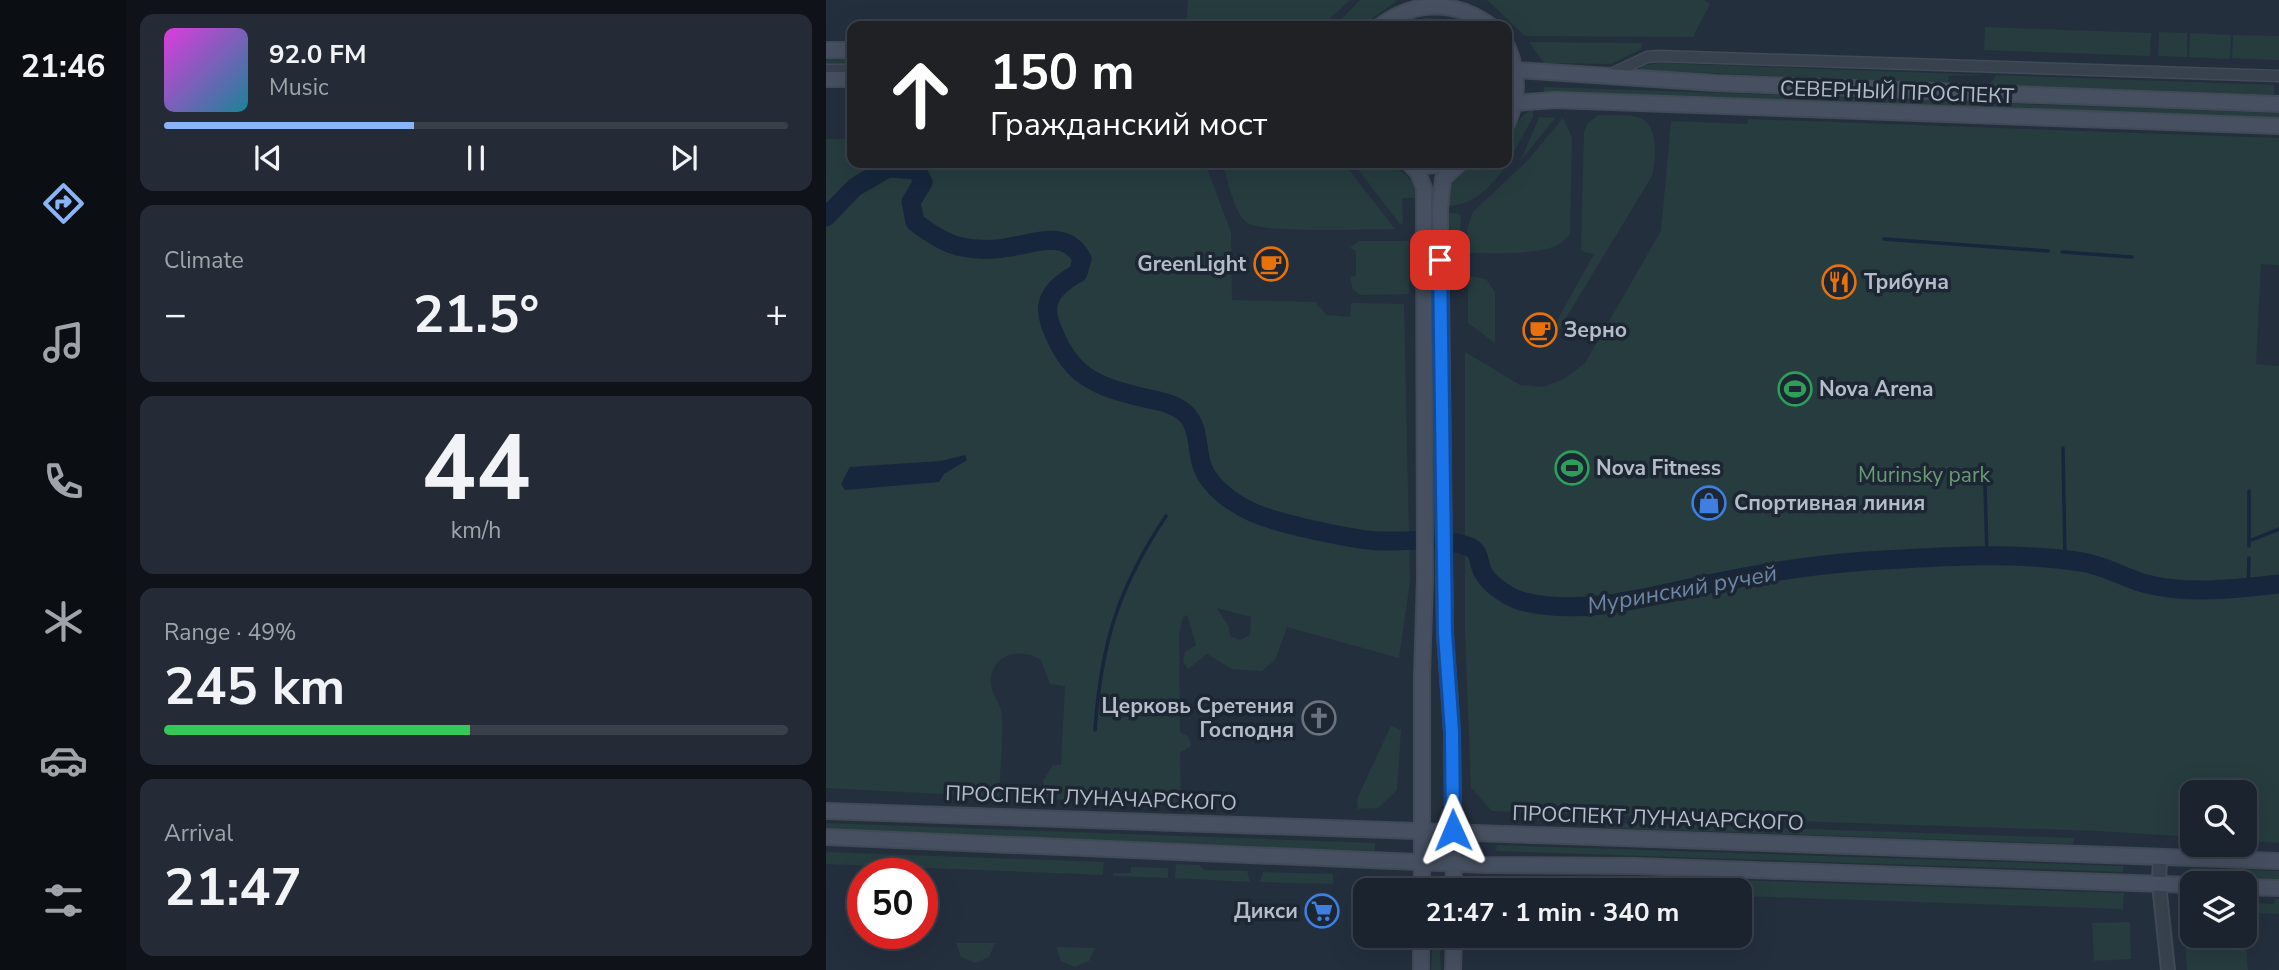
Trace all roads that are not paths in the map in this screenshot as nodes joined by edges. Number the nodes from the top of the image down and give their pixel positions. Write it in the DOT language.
graph roads {
  1 [pos="1452,3"];
  2 [pos="1415,4"];
  3 [pos="1388,21"];
  4 [pos="1484,21"];
  5 [pos="826,50"];
  6 [pos="847,50"];
  7 [pos="1512,59"];
  8 [pos="826,70"];
  9 [pos="847,70"];
  10 [pos="1516,70"];
  11 [pos="1609,75"];
  12 [pos="2279,76"];
  13 [pos="826,79"];
  14 [pos="847,79"];
  15 [pos="1515,103"];
  16 [pos="2279,104"];
  17 [pos="1512,111"];
  18 [pos="2279,126"];
  19 [pos="1414,168"];
  20 [pos="1455,168"];
  21 [pos="826,811"];
  22 [pos="1422,829"];
  23 [pos="1453,830"];
  24 [pos="826,837"];
  25 [pos="2160,857"];
  26 [pos="2279,861"];
  27 [pos="1422,862"];
  28 [pos="1454,863"];
  29 [pos="1422,878"];
  30 [pos="1454,878"];
  31 [pos="2159,884"];
  32 [pos="2180,885"];
  33 [pos="2257,887"];
  34 [pos="2279,888"];
  35 [pos="1421,948"];
  36 [pos="1454,948"];
  37 [pos="1421,970"];
  38 [pos="1453,970"];
  39 [pos="2168,970"];
  1 -- 2 [label="main road"];
  1 -- 4 [label="main road"];
  2 -- 3 [label="main road"];
  5 -- 6 [label="main road"];
  7 -- 10 [label="main road"];
  8 -- 9 [label="street"];
  10 -- 11 [label="main road, СЕВЕРНЫЙ ПРОСПЕКТ"];
  10 -- 15 [label="main road"];
  11 -- 12 [label="street, СЕВЕРНЫЙ ПРОСПЕКТ"];
  11 -- 16 [label="main road, СЕВЕРНЫЙ ПРОСПЕКТ"];
  13 -- 14 [label="main road"];
  15 -- 17 [label="main road"];
  15 -- 18 [label="main road, СЕВЕРНЫЙ ПРОСПЕКТ"];
  19 -- 22 [label="main road"];
  20 -- 23 [label="main road"];
  21 -- 22 [label="main road, ПРОСПЕКТ ЛУНАЧАРСКОГО"];
  22 -- 23 [label="main road, ПРОСПЕКТ ЛУНАЧАРСКОГО"];
  22 -- 27 [label="main road"];
  23 -- 25 [label="main road, ПРОСПЕКТ ЛУНАЧАРСКОГО"];
  23 -- 28 [label="main road"];
  24 -- 27 [label="main road"];
  25 -- 26 [label="main road, ПРОСПЕКТ ЛУНАЧАРСКОГО"];
  25 -- 31 [label="street"];
  27 -- 28 [label="main road"];
  27 -- 29 [label="main road"];
  28 -- 30 [label="main road"];
  28 -- 31 [label="main road"];
  31 -- 32 [label="main road"];
  31 -- 39 [label="street"];
  33 -- 34 [label="main road"];
  35 -- 37 [label="main road"];
  36 -- 38 [label="main road"];
}
